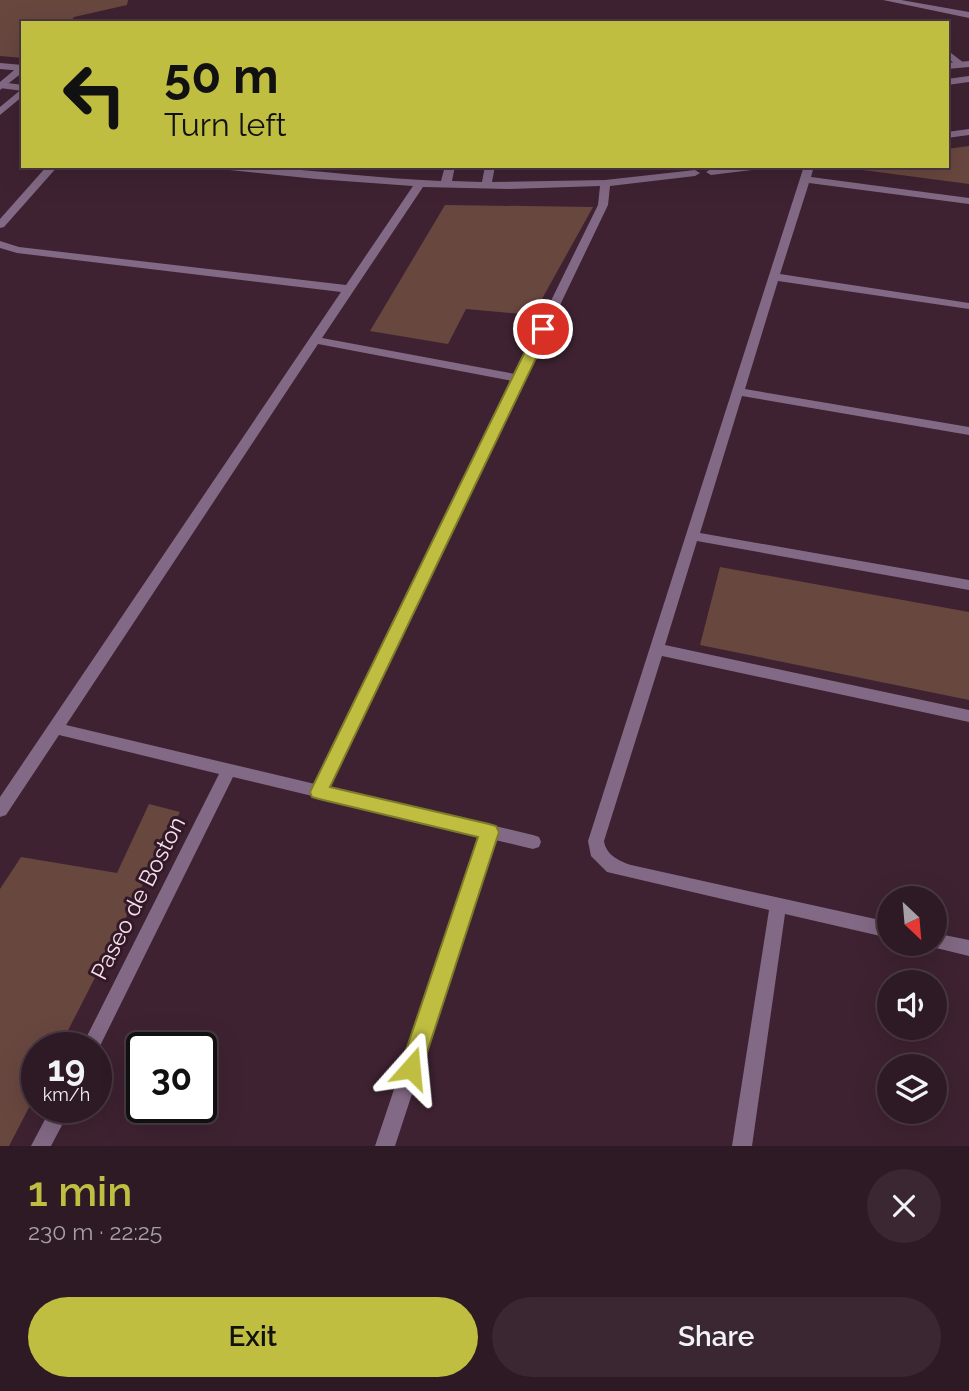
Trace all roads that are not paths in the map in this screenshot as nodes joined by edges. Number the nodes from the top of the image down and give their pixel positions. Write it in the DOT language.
graph roads {
  1 [pos="887,0"];
  2 [pos="969,15"];
  3 [pos="949,54"];
  4 [pos="965,64"];
  5 [pos="0,66"];
  6 [pos="21,68"];
  7 [pos="21,69"];
  8 [pos="969,79"];
  9 [pos="949,82"];
  10 [pos="1,86"];
  11 [pos="21,89"];
  12 [pos="21,91"];
  13 [pos="0,112"];
  14 [pos="969,132"];
  15 [pos="949,135"];
  16 [pos="51,168"];
  17 [pos="236,168"];
  18 [pos="450,168"];
  19 [pos="490,168"];
  20 [pos="744,168"];
  21 [pos="711,172"];
  22 [pos="695,173"];
  23 [pos="808,173"];
  24 [pos="420,183"];
  25 [pos="446,183"];
  26 [pos="487,183"];
  27 [pos="605,183"];
  28 [pos="969,201"];
  29 [pos="0,225"];
  30 [pos="0,244"];
  31 [pos="775,277"];
  32 [pos="348,289"];
  33 [pos="969,306"];
  34 [pos="314,340"];
  35 [pos="519,379"];
  36 [pos="738,393"];
  37 [pos="969,431"];
  38 [pos="694,536"];
  39 [pos="969,584"];
  40 [pos="657,649"];
  41 [pos="969,716"];
  42 [pos="54,728"];
  43 [pos="229,771"];
  44 [pos="319,792"];
  45 [pos="0,810"];
  46 [pos="489,832"];
  47 [pos="533,842"];
  48 [pos="778,905"];
  49 [pos="877,927"];
  50 [pos="947,943"];
  51 [pos="969,948"];
  52 [pos="98,1032"];
  53 [pos="53,1123"];
  54 [pos="41,1146"];
  55 [pos="385,1146"];
  56 [pos="742,1146"];
  1 -- 2 [label="street"];
  3 -- 4 [label="street"];
  5 -- 6 [label="street"];
  7 -- 10 [label="street"];
  8 -- 9 [label="street"];
  10 -- 11 [label="street"];
  12 -- 13 [label="street"];
  14 -- 15 [label="street"];
  16 -- 29 [label="street"];
  17 -- 24 [label="street"];
  18 -- 25 [label="street"];
  19 -- 26 [label="street"];
  20 -- 21 [label="street"];
  22 -- 27 [label="street"];
  23 -- 28 [label="street"];
  23 -- 31 [label="street"];
  24 -- 25 [label="street"];
  24 -- 32 [label="street"];
  25 -- 26 [label="street"];
  26 -- 27 [label="street"];
  27 -- 35 [label="street"];
  30 -- 32 [label="street"];
  31 -- 33 [label="street"];
  31 -- 36 [label="street"];
  32 -- 34 [label="street"];
  34 -- 35 [label="street"];
  34 -- 42 [label="street"];
  35 -- 44 [label="street"];
  36 -- 37 [label="street"];
  36 -- 38 [label="street"];
  38 -- 39 [label="street"];
  38 -- 40 [label="street"];
  40 -- 41 [label="street"];
  40 -- 48 [label="street"];
  42 -- 43 [label="street"];
  42 -- 45 [label="street"];
  43 -- 44 [label="street"];
  43 -- 52 [label="street, Paseo de Boston"];
  44 -- 46 [label="street"];
  46 -- 47 [label="street"];
  46 -- 55 [label="street"];
  48 -- 49 [label="street"];
  48 -- 56 [label="street"];
  50 -- 51 [label="street"];
  53 -- 54 [label="street"];
}
